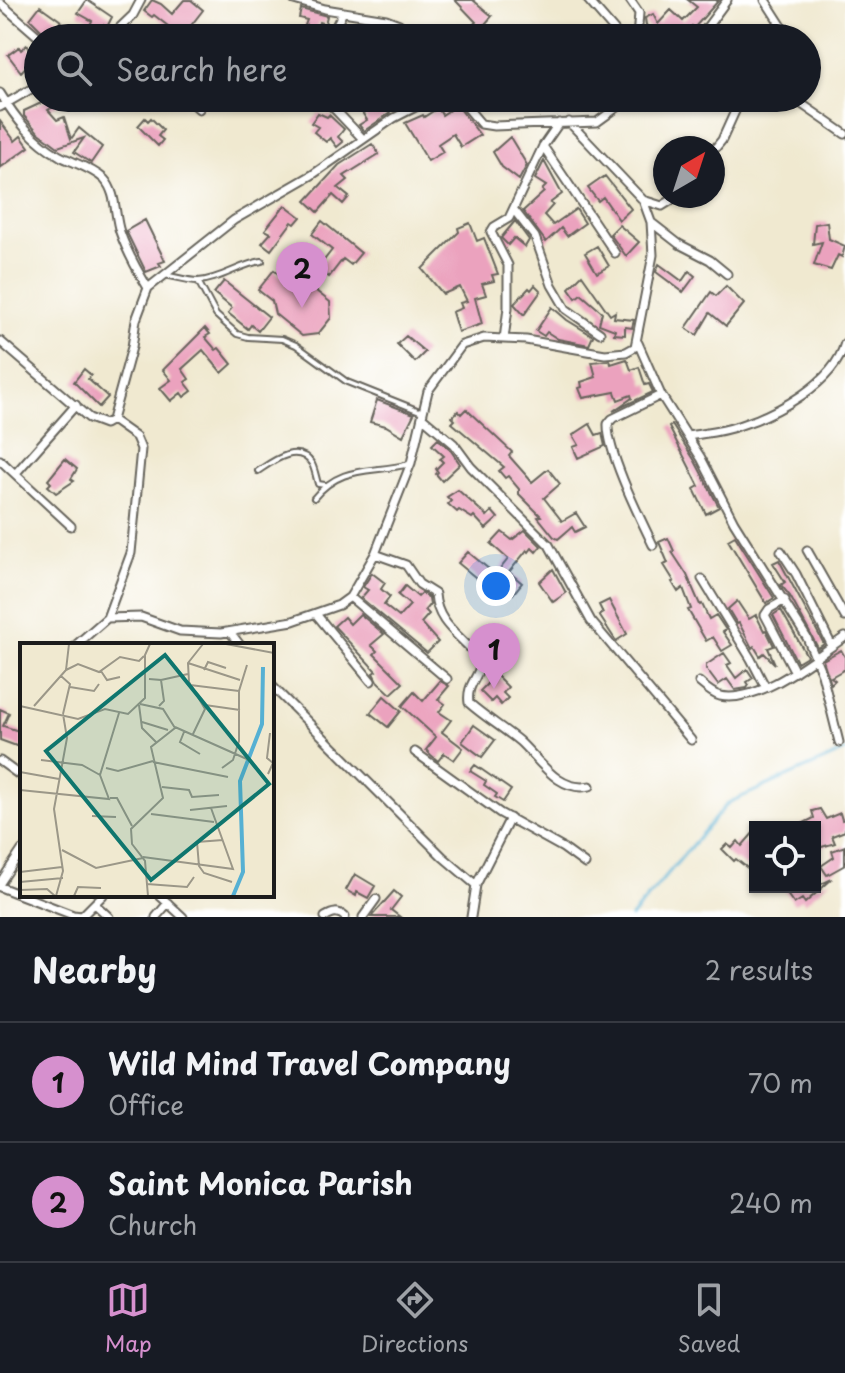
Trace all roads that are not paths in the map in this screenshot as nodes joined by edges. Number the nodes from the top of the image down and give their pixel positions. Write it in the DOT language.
graph roads {
  1 [pos="141,0"];
  2 [pos="294,0"];
  3 [pos="588,0"];
  4 [pos="630,0"];
  5 [pos="727,0"];
  6 [pos="765,0"];
  7 [pos="0,3"];
  8 [pos="343,12"];
  9 [pos="24,24"];
  10 [pos="126,24"];
  11 [pos="337,24"];
  12 [pos="399,24"];
  13 [pos="609,24"];
  14 [pos="638,24"];
  15 [pos="709,24"];
  16 [pos="780,24"];
  17 [pos="0,93"];
  18 [pos="24,93"];
  19 [pos="3,105"];
  20 [pos="337,112"];
  21 [pos="406,112"];
  22 [pos="471,112"];
  23 [pos="611,112"];
  24 [pos="735,112"];
  25 [pos="813,112"];
  26 [pos="569,122"];
  27 [pos="559,123"];
  28 [pos="845,134"];
  29 [pos="724,136"];
  30 [pos="363,139"];
  31 [pos="543,146"];
  32 [pos="643,200"];
  33 [pos="653,203"];
  34 [pos="514,210"];
  35 [pos="651,222"];
  36 [pos="615,253"];
  37 [pos="262,261"];
  38 [pos="163,274"];
  39 [pos="727,274"];
  40 [pos="198,281"];
  41 [pos="148,288"];
  42 [pos="600,333"];
  43 [pos="504,339"];
  44 [pos="0,341"];
  45 [pos="638,343"];
  46 [pos="845,343"];
  47 [pos="844,354"];
  48 [pos="661,395"];
  49 [pos="76,405"];
  50 [pos="422,414"];
  51 [pos="112,420"];
  52 [pos="688,436"];
  53 [pos="0,460"];
  54 [pos="411,463"];
  55 [pos="258,471"];
  56 [pos="15,474"];
  57 [pos="327,484"];
  58 [pos="314,498"];
  59 [pos="71,526"];
  60 [pos="653,545"];
  61 [pos="807,550"];
  62 [pos="781,551"];
  63 [pos="375,554"];
  64 [pos="702,579"];
  65 [pos="350,597"];
  66 [pos="785,600"];
  67 [pos="316,614"];
  68 [pos="845,617"];
  69 [pos="107,618"];
  70 [pos="230,632"];
  71 [pos="845,637"];
  72 [pos="78,643"];
  73 [pos="238,643"];
  74 [pos="832,646"];
  75 [pos="816,658"];
  76 [pos="795,672"];
  77 [pos="447,679"];
  78 [pos="371,681"];
  79 [pos="699,682"];
  80 [pos="765,686"];
  81 [pos="274,688"];
  82 [pos="691,740"];
  83 [pos="839,742"];
  84 [pos="415,752"];
  85 [pos="0,761"];
  86 [pos="20,776"];
  87 [pos="590,786"];
  88 [pos="510,818"];
  89 [pos="20,853"];
  90 [pos="585,864"];
  91 [pos="0,885"];
  92 [pos="476,885"];
  93 [pos="20,893"];
  94 [pos="29,897"];
  95 [pos="102,897"];
  96 [pos="161,897"];
  97 [pos="376,899"];
  98 [pos="168,903"];
  99 [pos="96,905"];
  100 [pos="109,917"];
  101 [pos="156,917"];
  102 [pos="183,917"];
  103 [pos="325,917"];
  104 [pos="345,917"];
  105 [pos="363,917"];
  106 [pos="471,917"];
  1 -- 10 [label="street"];
  2 -- 8 [label="street"];
  3 -- 13 [label="street"];
  4 -- 14 [label="street"];
  5 -- 15 [label="street"];
  6 -- 16 [label="street"];
  7 -- 9 [label="street"];
  8 -- 11 [label="street"];
  8 -- 12 [label="street"];
  17 -- 19 [label="street"];
  18 -- 19 [label="street"];
  19 -- 41 [label="street"];
  20 -- 30 [label="street"];
  21 -- 30 [label="street"];
  22 -- 27 [label="street"];
  23 -- 26 [label="street"];
  24 -- 29 [label="street"];
  25 -- 28 [label="street"];
  26 -- 27 [label="street"];
  26 -- 32 [label="street"];
  27 -- 31 [label="street"];
  30 -- 38 [label="street"];
  31 -- 34 [label="street"];
  31 -- 36 [label="street"];
  32 -- 33 [label="street"];
  32 -- 35 [label="street"];
  34 -- 42 [label="street"];
  34 -- 43 [label="street"];
  35 -- 39 [label="street"];
  35 -- 45 [label="street"];
  37 -- 40 [label="lane"];
  38 -- 40 [label="lane"];
  38 -- 41 [label="street"];
  40 -- 50 [label="lane"];
  41 -- 51 [label="street"];
  43 -- 45 [label="street"];
  43 -- 50 [label="street"];
  44 -- 49 [label="street"];
  45 -- 48 [label="street"];
  46 -- 47 [label="street"];
  47 -- 52 [label="street"];
  48 -- 52 [label="street"];
  48 -- 60 [label="street"];
  49 -- 51 [label="street"];
  49 -- 56 [label="street"];
  50 -- 54 [label="street"];
  50 -- 82 [label="street"];
  51 -- 69 [label="street"];
  52 -- 66 [label="street"];
  53 -- 56 [label="street"];
  54 -- 57 [label="lane"];
  54 -- 63 [label="street"];
  55 -- 57 [label="lane"];
  56 -- 59 [label="street"];
  57 -- 58 [label="lane"];
  61 -- 68 [label="street"];
  62 -- 74 [label="street"];
  63 -- 65 [label="street"];
  63 -- 87 [label="street"];
  64 -- 80 [label="street"];
  65 -- 67 [label="street"];
  65 -- 77 [label="street"];
  66 -- 75 [label="street"];
  66 -- 76 [label="street"];
  67 -- 70 [label="street"];
  67 -- 78 [label="street"];
  69 -- 70 [label="street"];
  69 -- 72 [label="street"];
  70 -- 73 [label="street"];
  71 -- 74 [label="street"];
  74 -- 75 [label="street"];
  75 -- 76 [label="street"];
  75 -- 83 [label="street"];
  76 -- 80 [label="street"];
  79 -- 80 [label="street"];
  81 -- 92 [label="street"];
  84 -- 88 [label="street"];
  85 -- 86 [label="street"];
  88 -- 90 [label="street"];
  88 -- 92 [label="street"];
  89 -- 91 [label="street"];
  91 -- 93 [label="street"];
  92 -- 106 [label="street"];
  94 -- 99 [label="street"];
  95 -- 99 [label="street"];
  96 -- 98 [label="street"];
  97 -- 105 [label="street"];
  98 -- 101 [label="street"];
  98 -- 102 [label="street"];
  99 -- 100 [label="street"];
  103 -- 104 [label="street"];
}
